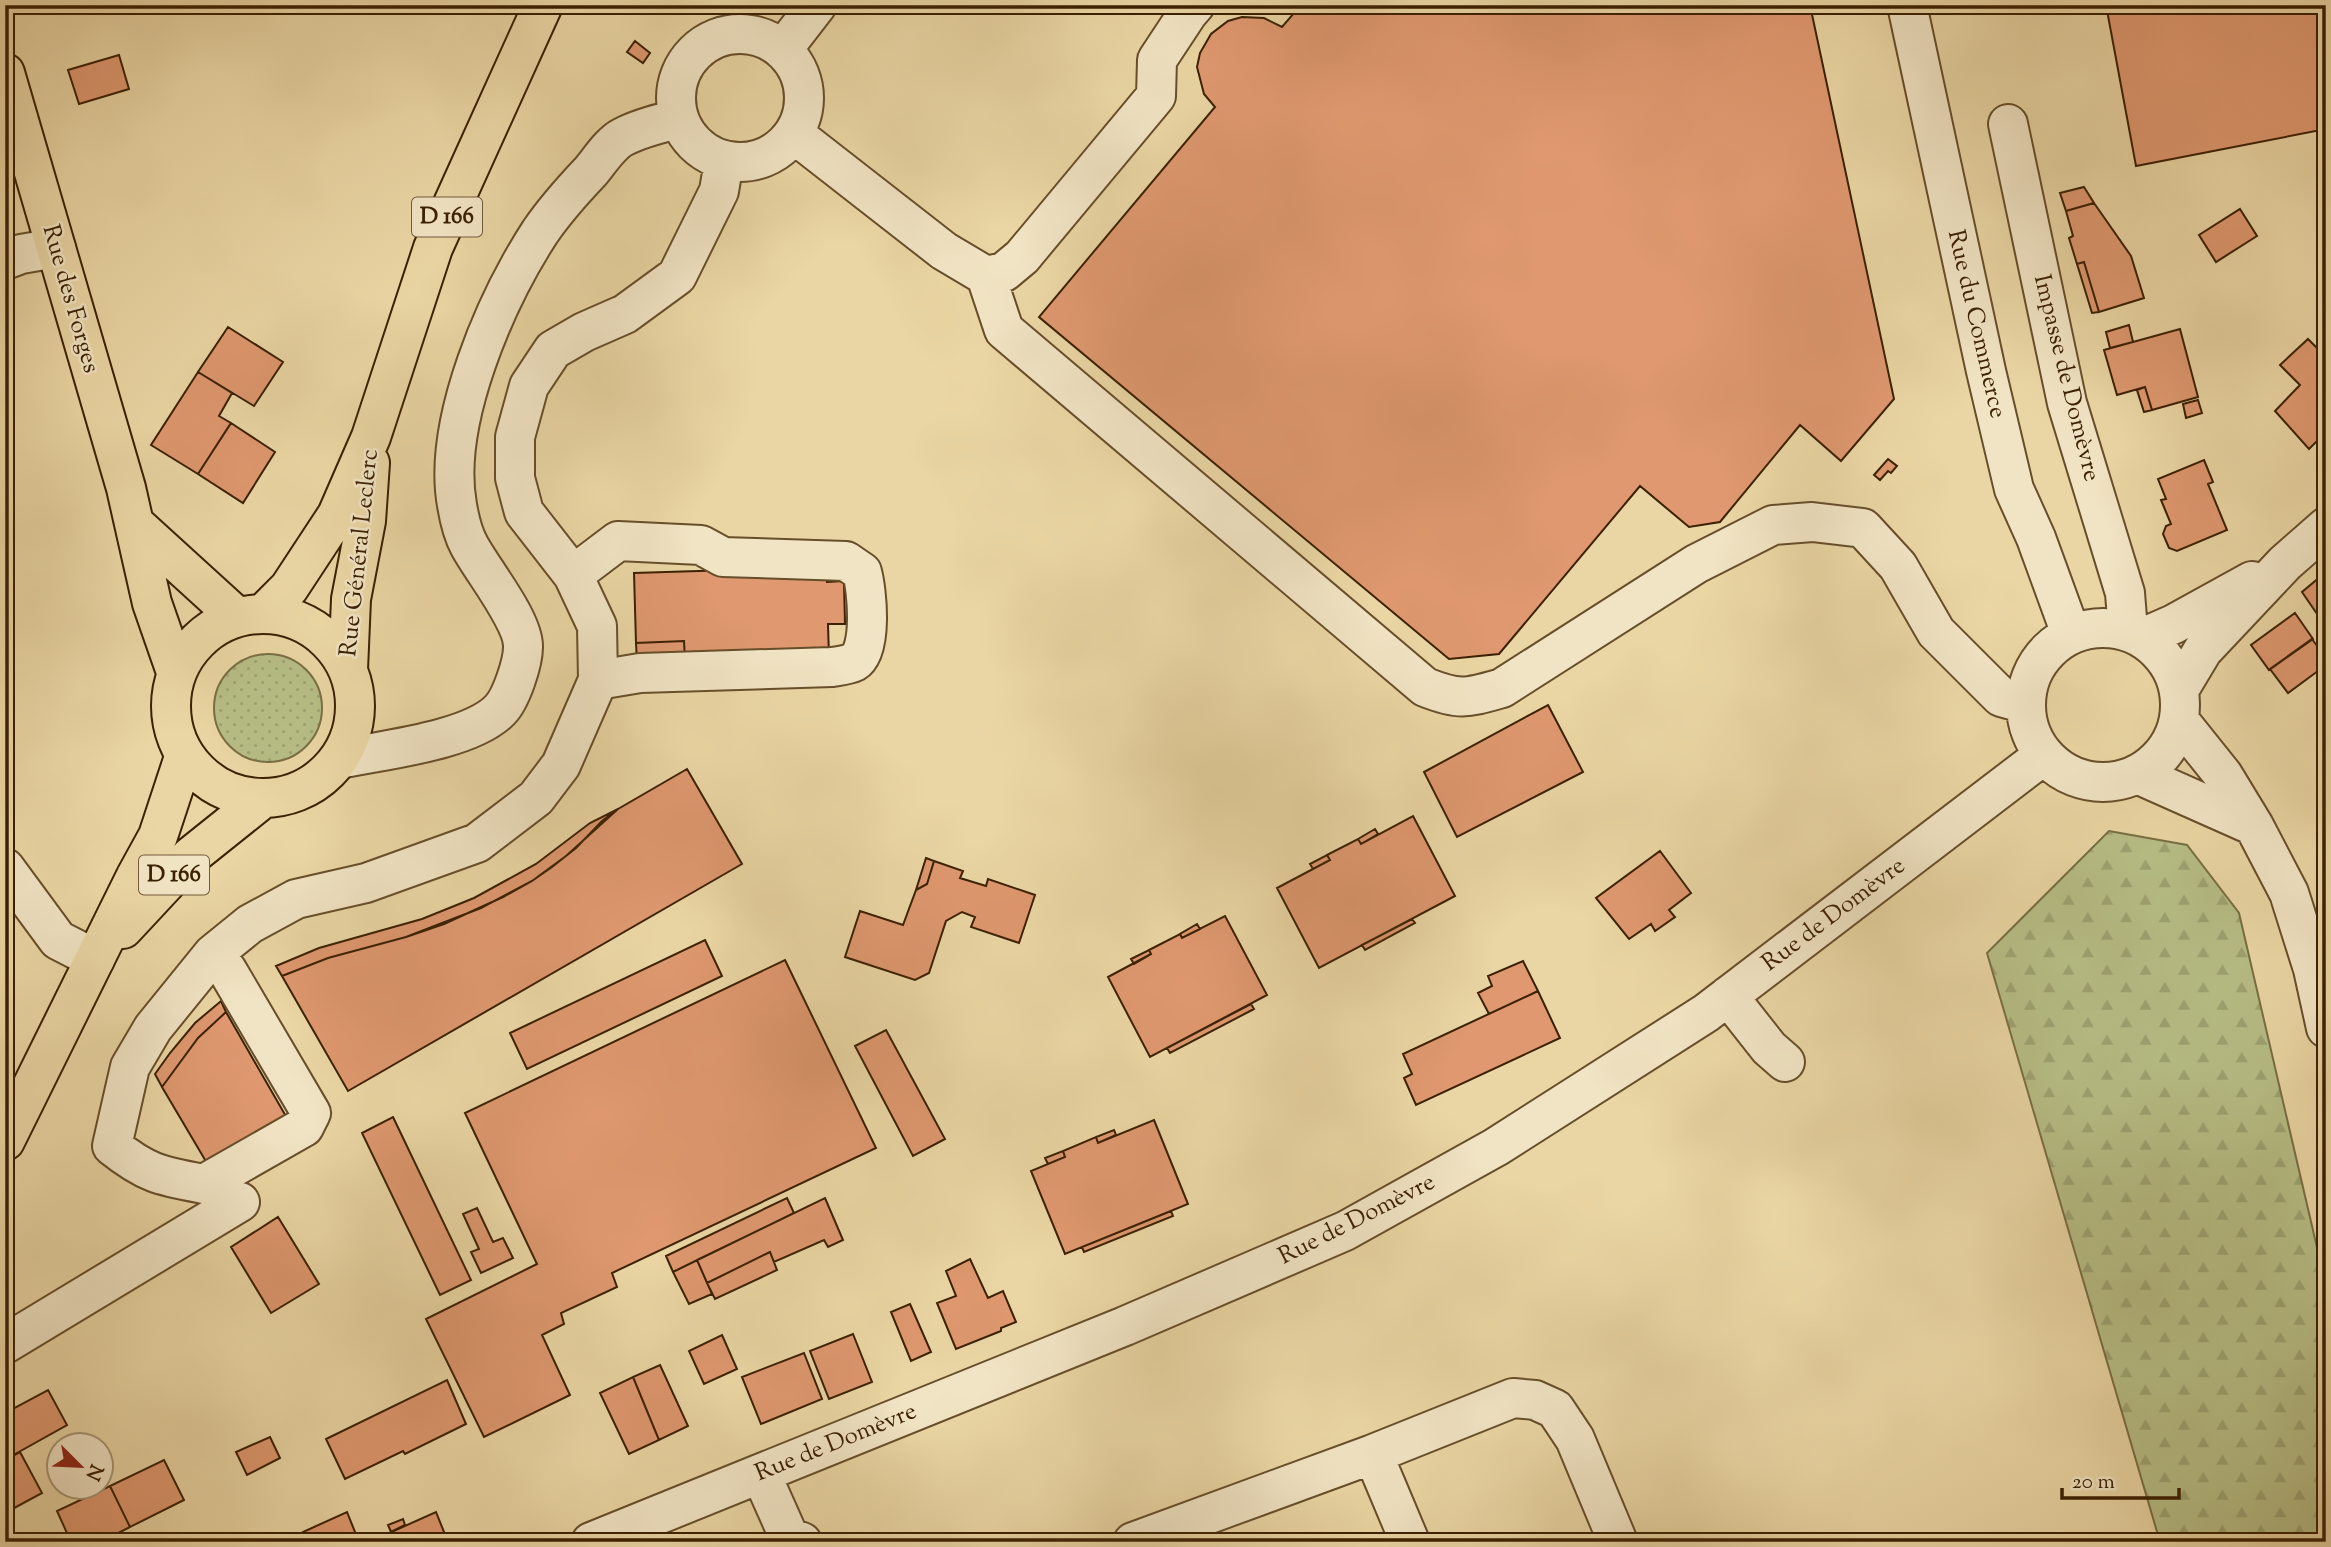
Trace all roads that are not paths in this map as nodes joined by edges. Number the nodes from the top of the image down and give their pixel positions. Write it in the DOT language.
graph roads {
  1 [pos="543,5"];
  2 [pos="817,5"];
  3 [pos="1195,5"];
  4 [pos="1907,5"];
  5 [pos="783,49"];
  6 [pos="5,73"];
  7 [pos="678,118"];
  8 [pos="2008,124"];
  9 [pos="794,134"];
  10 [pos="724,161"];
  11 [pos="56,248"];
  12 [pos="5,260"];
  13 [pos="986,276"];
  14 [pos="371,436"];
  15 [pos="136,525"];
  16 [pos="2326,527"];
  17 [pos="2285,563"];
  18 [pos="573,575"];
  19 [pos="250,615"];
  20 [pos="2071,634"];
  21 [pos="2135,634"];
  22 [pos="348,670"];
  23 [pos="176,672"];
  24 [pos="598,680"];
  25 [pos="2026,705"];
  26 [pos="2179,705"];
  27 [pos="2044,755"];
  28 [pos="184,757"];
  29 [pos="340,759"];
  30 [pos="2137,774"];
  31 [pos="261,800"];
  32 [pos="2254,826"];
  33 [pos="5,868"];
  34 [pos="213,954"];
  35 [pos="95,959"];
  36 [pos="1728,996"];
  37 [pos="2326,1028"];
  38 [pos="1785,1062"];
  39 [pos="5,1141"];
  40 [pos="240,1202"];
  41 [pos="5,1344"];
  42 [pos="1373,1454"];
  43 [pos="761,1474"];
  44 [pos="592,1542"];
  45 [pos="802,1542"];
  46 [pos="1133,1542"];
  47 [pos="1410,1542"];
  48 [pos="1618,1542"];
  1 -- 14 [label="main road, Rue Général Leclerc / D 166"];
  2 -- 5 [label="street"];
  3 -- 13 [label="street"];
  4 -- 20 [label="street, Rue du Commerce"];
  5 -- 7 [label="street"];
  5 -- 9 [label="street"];
  6 -- 11 [label="main road, Rue des Forges"];
  7 -- 10 [label="street"];
  7 -- 29 [label="street"];
  8 -- 21 [label="street, Impasse de Domèvre"];
  9 -- 10 [label="street"];
  9 -- 13 [label="street"];
  10 -- 18 [label="street"];
  11 -- 12 [label="street"];
  11 -- 15 [label="main road, Rue des Forges"];
  13 -- 25 [label="street"];
  14 -- 19 [label="main road, Rue Général Leclerc / D 166"];
  14 -- 22 [label="main road, Rue Général Leclerc / D 166"];
  15 -- 19 [label="main road"];
  15 -- 23 [label="main road, Rue des Forges"];
  16 -- 17 [label="street"];
  17 -- 21 [label="street"];
  17 -- 26 [label="street"];
  18 -- 24 [label="street"];
  18 -- 24 [label="street"];
  19 -- 22 [label="main road"];
  19 -- 23 [label="main road"];
  20 -- 21 [label="street"];
  20 -- 25 [label="street"];
  21 -- 26 [label="street"];
  22 -- 29 [label="main road"];
  23 -- 28 [label="main road"];
  24 -- 34 [label="street"];
  25 -- 27 [label="street"];
  26 -- 30 [label="street"];
  26 -- 32 [label="street"];
  27 -- 30 [label="street"];
  27 -- 36 [label="street, Rue de Domèvre"];
  28 -- 31 [label="main road"];
  28 -- 35 [label="main road, D 166"];
  29 -- 31 [label="main road"];
  30 -- 32 [label="street"];
  31 -- 35 [label="main road, D 166"];
  32 -- 37 [label="street"];
  33 -- 35 [label="street"];
  34 -- 34 [label="street"];
  35 -- 39 [label="main road, D 166"];
  36 -- 38 [label="street"];
  36 -- 43 [label="street, Rue de Domèvre"];
  40 -- 41 [label="street"];
  42 -- 46 [label="street"];
  42 -- 47 [label="street"];
  42 -- 48 [label="street"];
  43 -- 44 [label="street, Rue de Domèvre"];
  43 -- 45 [label="street"];
}
